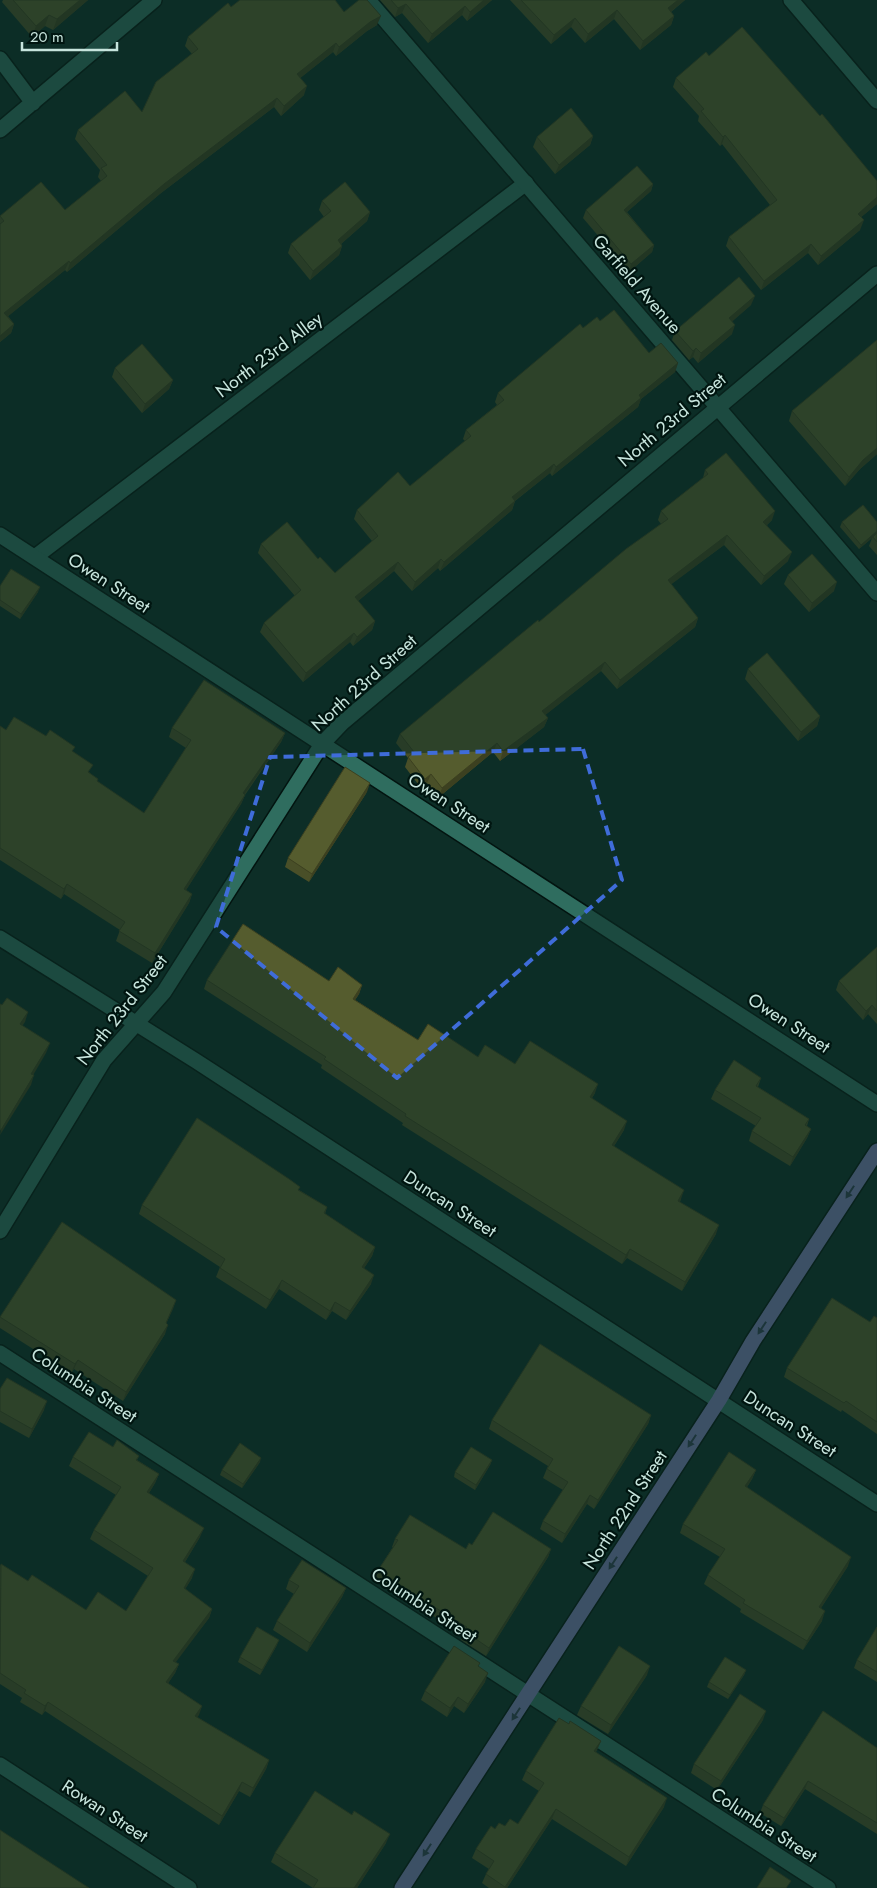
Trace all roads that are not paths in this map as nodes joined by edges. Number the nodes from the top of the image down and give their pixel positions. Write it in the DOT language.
graph roads {
  1 [pos="154,0"];
  2 [pos="368,0"];
  3 [pos="791,0"];
  4 [pos="0,59"];
  5 [pos="877,101"];
  6 [pos="33,103"];
  7 [pos="0,130"];
  8 [pos="526,184"];
  9 [pos="877,274"];
  10 [pos="717,406"];
  11 [pos="0,535"];
  12 [pos="35,557"];
  13 [pos="877,593"];
  14 [pos="322,744"];
  15 [pos="0,938"];
  16 [pos="136,1025"];
  17 [pos="877,1104"];
  18 [pos="877,1151"];
  19 [pos="0,1231"];
  20 [pos="0,1353"];
  21 [pos="719,1400"];
  22 [pos="877,1504"];
  23 [pos="528,1695"];
  24 [pos="0,1765"];
  25 [pos="189,1888"];
  26 [pos="402,1888"];
  27 [pos="828,1888"];
  1 -- 6 [label="street"];
  2 -- 8 [label="street, Garfield Avenue"];
  3 -- 5 [label="street"];
  4 -- 6 [label="street"];
  6 -- 7 [label="street"];
  8 -- 10 [label="street, Garfield Avenue"];
  8 -- 12 [label="street, North 23rd Alley"];
  9 -- 10 [label="street, North 23rd Street"];
  10 -- 13 [label="street, Garfield Avenue"];
  10 -- 14 [label="street, North 23rd Street"];
  11 -- 12 [label="street, Owen Street"];
  12 -- 14 [label="street, Owen Street"];
  14 -- 16 [label="street, North 23rd Street"];
  14 -- 17 [label="street, Owen Street"];
  15 -- 16 [label="street, Duncan Street"];
  16 -- 19 [label="street, North 23rd Street"];
  16 -- 21 [label="street, Duncan Street"];
  18 -- 21 [label="main road, North 22nd Street, one-way"];
  20 -- 23 [label="street, Columbia Street"];
  21 -- 22 [label="street, Duncan Street"];
  21 -- 23 [label="main road, North 22nd Street, one-way"];
  23 -- 26 [label="main road, North 22nd Street, one-way"];
  23 -- 27 [label="street, Columbia Street"];
  24 -- 25 [label="street, Rowan Street"];
}
